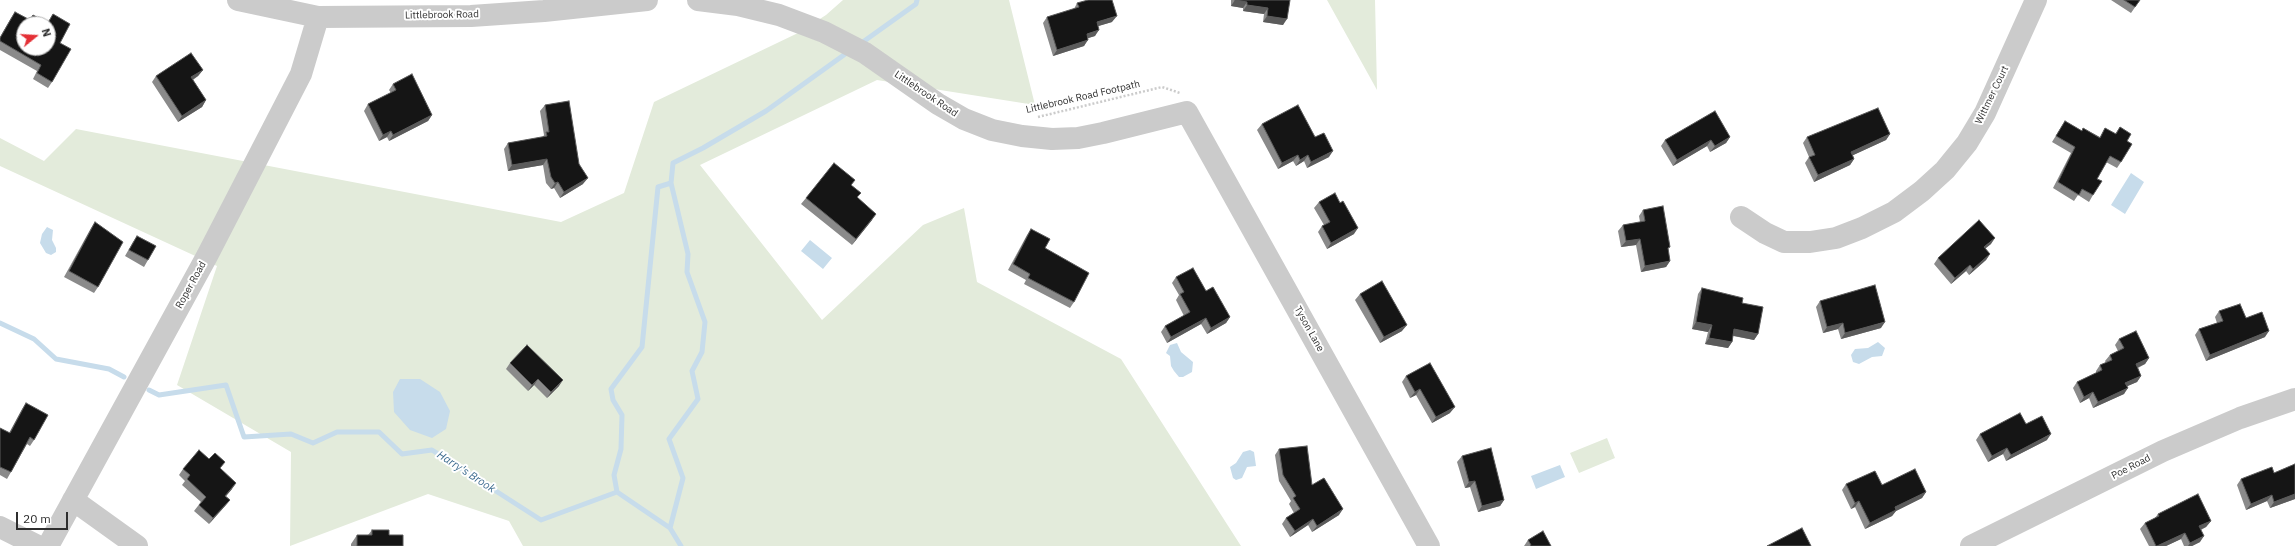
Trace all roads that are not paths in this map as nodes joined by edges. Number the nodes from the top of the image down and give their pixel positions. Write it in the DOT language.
graph roads {
  1 [pos="238,0"];
  2 [pos="648,0"];
  3 [pos="698,0"];
  4 [pos="2036,0"];
  5 [pos="318,17"];
  6 [pos="1185,103"];
  7 [pos="1741,217"];
  8 [pos="2295,399"];
  9 [pos="73,500"];
  10 [pos="0,527"];
  11 [pos="38,546"];
  12 [pos="48,546"];
  13 [pos="137,546"];
  14 [pos="1430,546"];
  15 [pos="1971,546"];
  1 -- 5 [label="street, Littlebrook Road"];
  2 -- 5 [label="street, Littlebrook Road"];
  3 -- 6 [label="street, Littlebrook Road"];
  4 -- 7 [label="street, Wittmer Court"];
  5 -- 9 [label="street, Roper Road"];
  6 -- 14 [label="street, Tyson Lane"];
  8 -- 15 [label="street, Poe Road"];
  9 -- 12 [label="street, Roper Road"];
  9 -- 13 [label="street"];
  10 -- 11 [label="street"];
}
